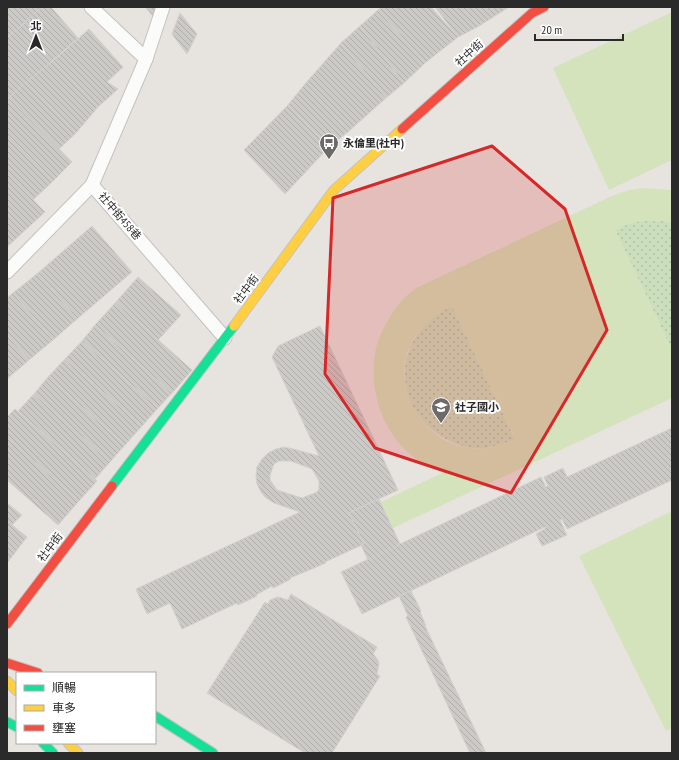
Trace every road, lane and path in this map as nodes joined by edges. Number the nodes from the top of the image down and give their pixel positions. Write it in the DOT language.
graph roads {
  1 [pos="91,7"];
  2 [pos="163,7"];
  3 [pos="535,9"];
  4 [pos="146,59"];
  5 [pos="92,185"];
  6 [pos="7,272"];
  7 [pos="225,338"];
  8 [pos="7,624"];
  9 [pos="7,663"];
  10 [pos="35,672"];
  11 [pos="7,681"];
  12 [pos="16,690"];
  13 [pos="156,717"];
  14 [pos="7,722"];
  15 [pos="16,726"];
  16 [pos="45,744"];
  17 [pos="69,744"];
  18 [pos="53,753"];
  19 [pos="78,753"];
  20 [pos="213,753"];
  1 -- 4 [label="lane"];
  2 -- 4 [label="lane, 社中街458巷"];
  3 -- 7 [label="street, 社中街"];
  4 -- 5 [label="lane, 社中街458巷"];
  5 -- 6 [label="lane"];
  5 -- 7 [label="lane, 社中街458巷"];
  7 -- 8 [label="street, 社中街"];
  9 -- 10 [label="street"];
  11 -- 12 [label="street"];
  13 -- 20 [label="street"];
  14 -- 15 [label="street"];
  16 -- 18 [label="street"];
  17 -- 19 [label="street"];
}
